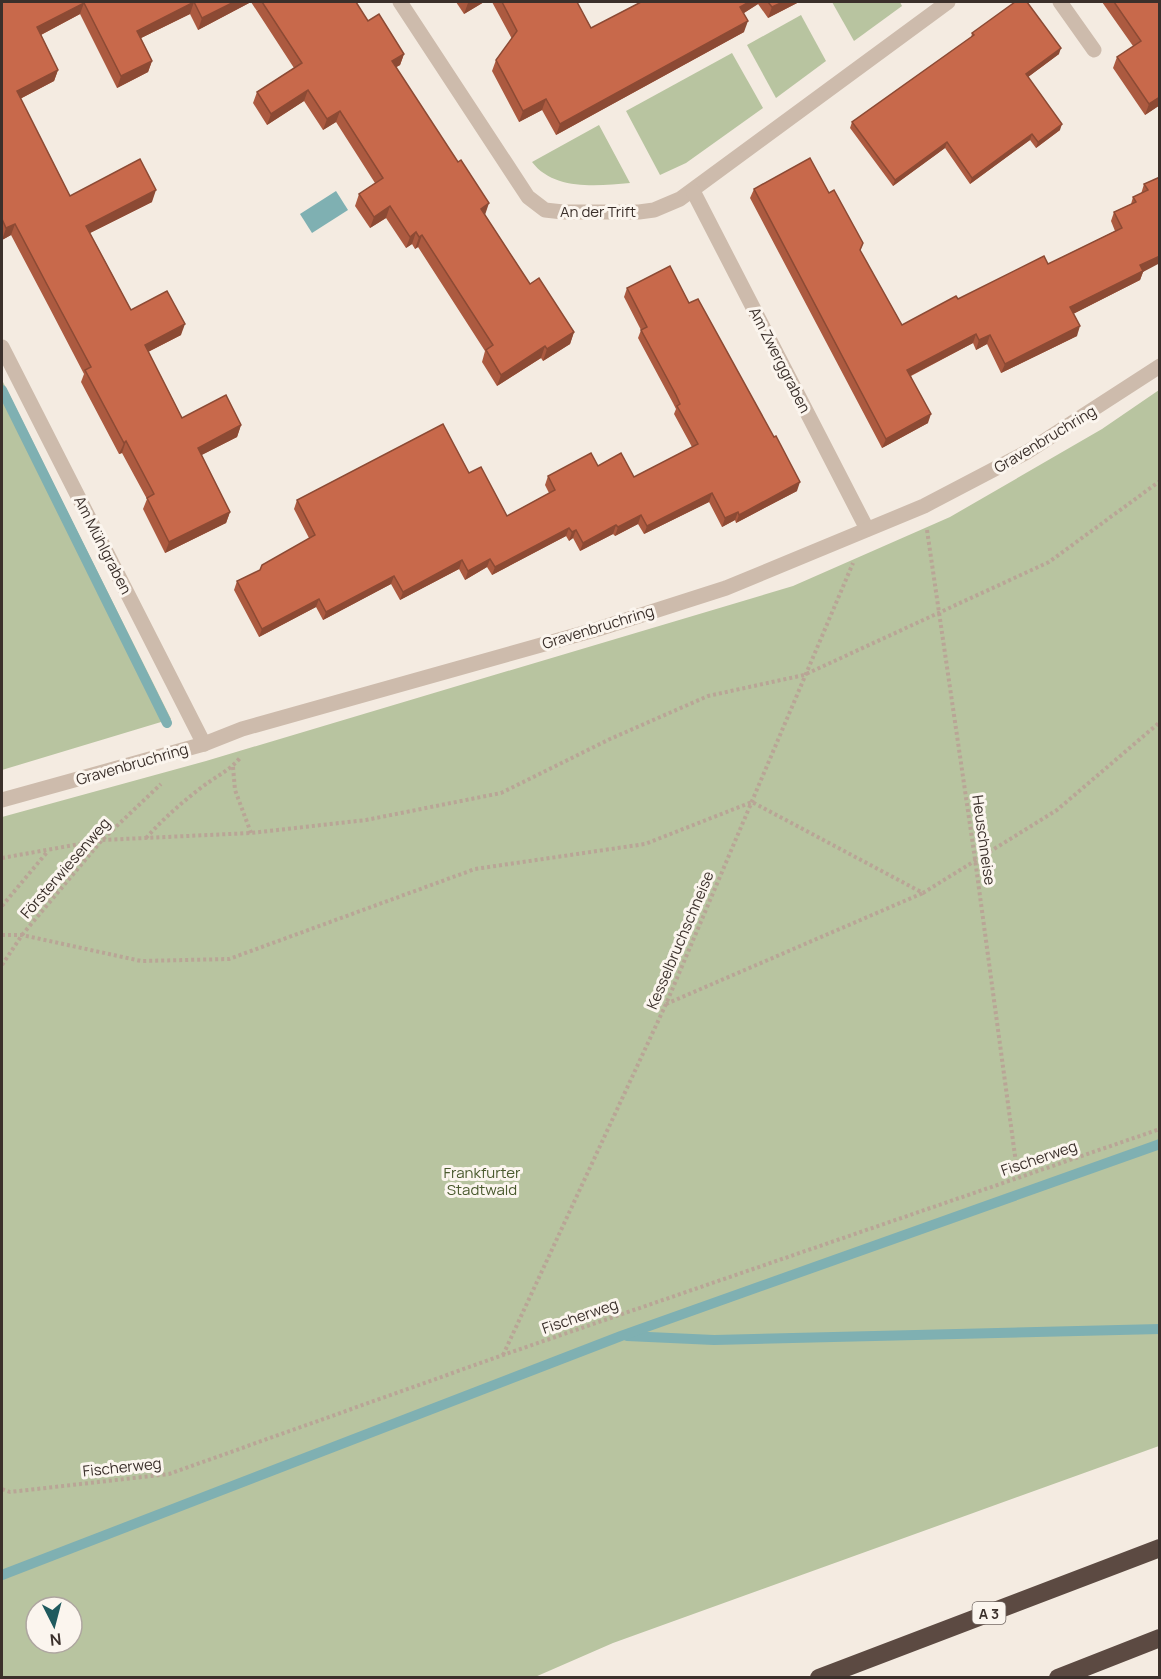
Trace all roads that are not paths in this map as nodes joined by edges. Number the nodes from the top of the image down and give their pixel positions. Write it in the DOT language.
graph roads {
  1 [pos="400,2"];
  2 [pos="948,2"];
  3 [pos="1060,2"];
  4 [pos="1094,50"];
  5 [pos="693,191"];
  6 [pos="2,347"];
  7 [pos="1160,366"];
  8 [pos="867,529"];
  9 [pos="204,744"];
  10 [pos="2,800"];
  11 [pos="1160,1548"];
  12 [pos="1160,1638"];
  13 [pos="819,1677"];
  14 [pos="1058,1677"];
  1 -- 5 [label="street, An der Trift"];
  2 -- 5 [label="street, An der Trift"];
  3 -- 4 [label="street"];
  5 -- 8 [label="street, Am Zwerggraben"];
  6 -- 9 [label="street, Am Mühlgraben"];
  7 -- 8 [label="street, Gravenbruchring"];
  8 -- 9 [label="street, Gravenbruchring"];
  9 -- 10 [label="street, Gravenbruchring"];
  11 -- 13 [label="highway, A 3"];
  12 -- 14 [label="highway"];
}
